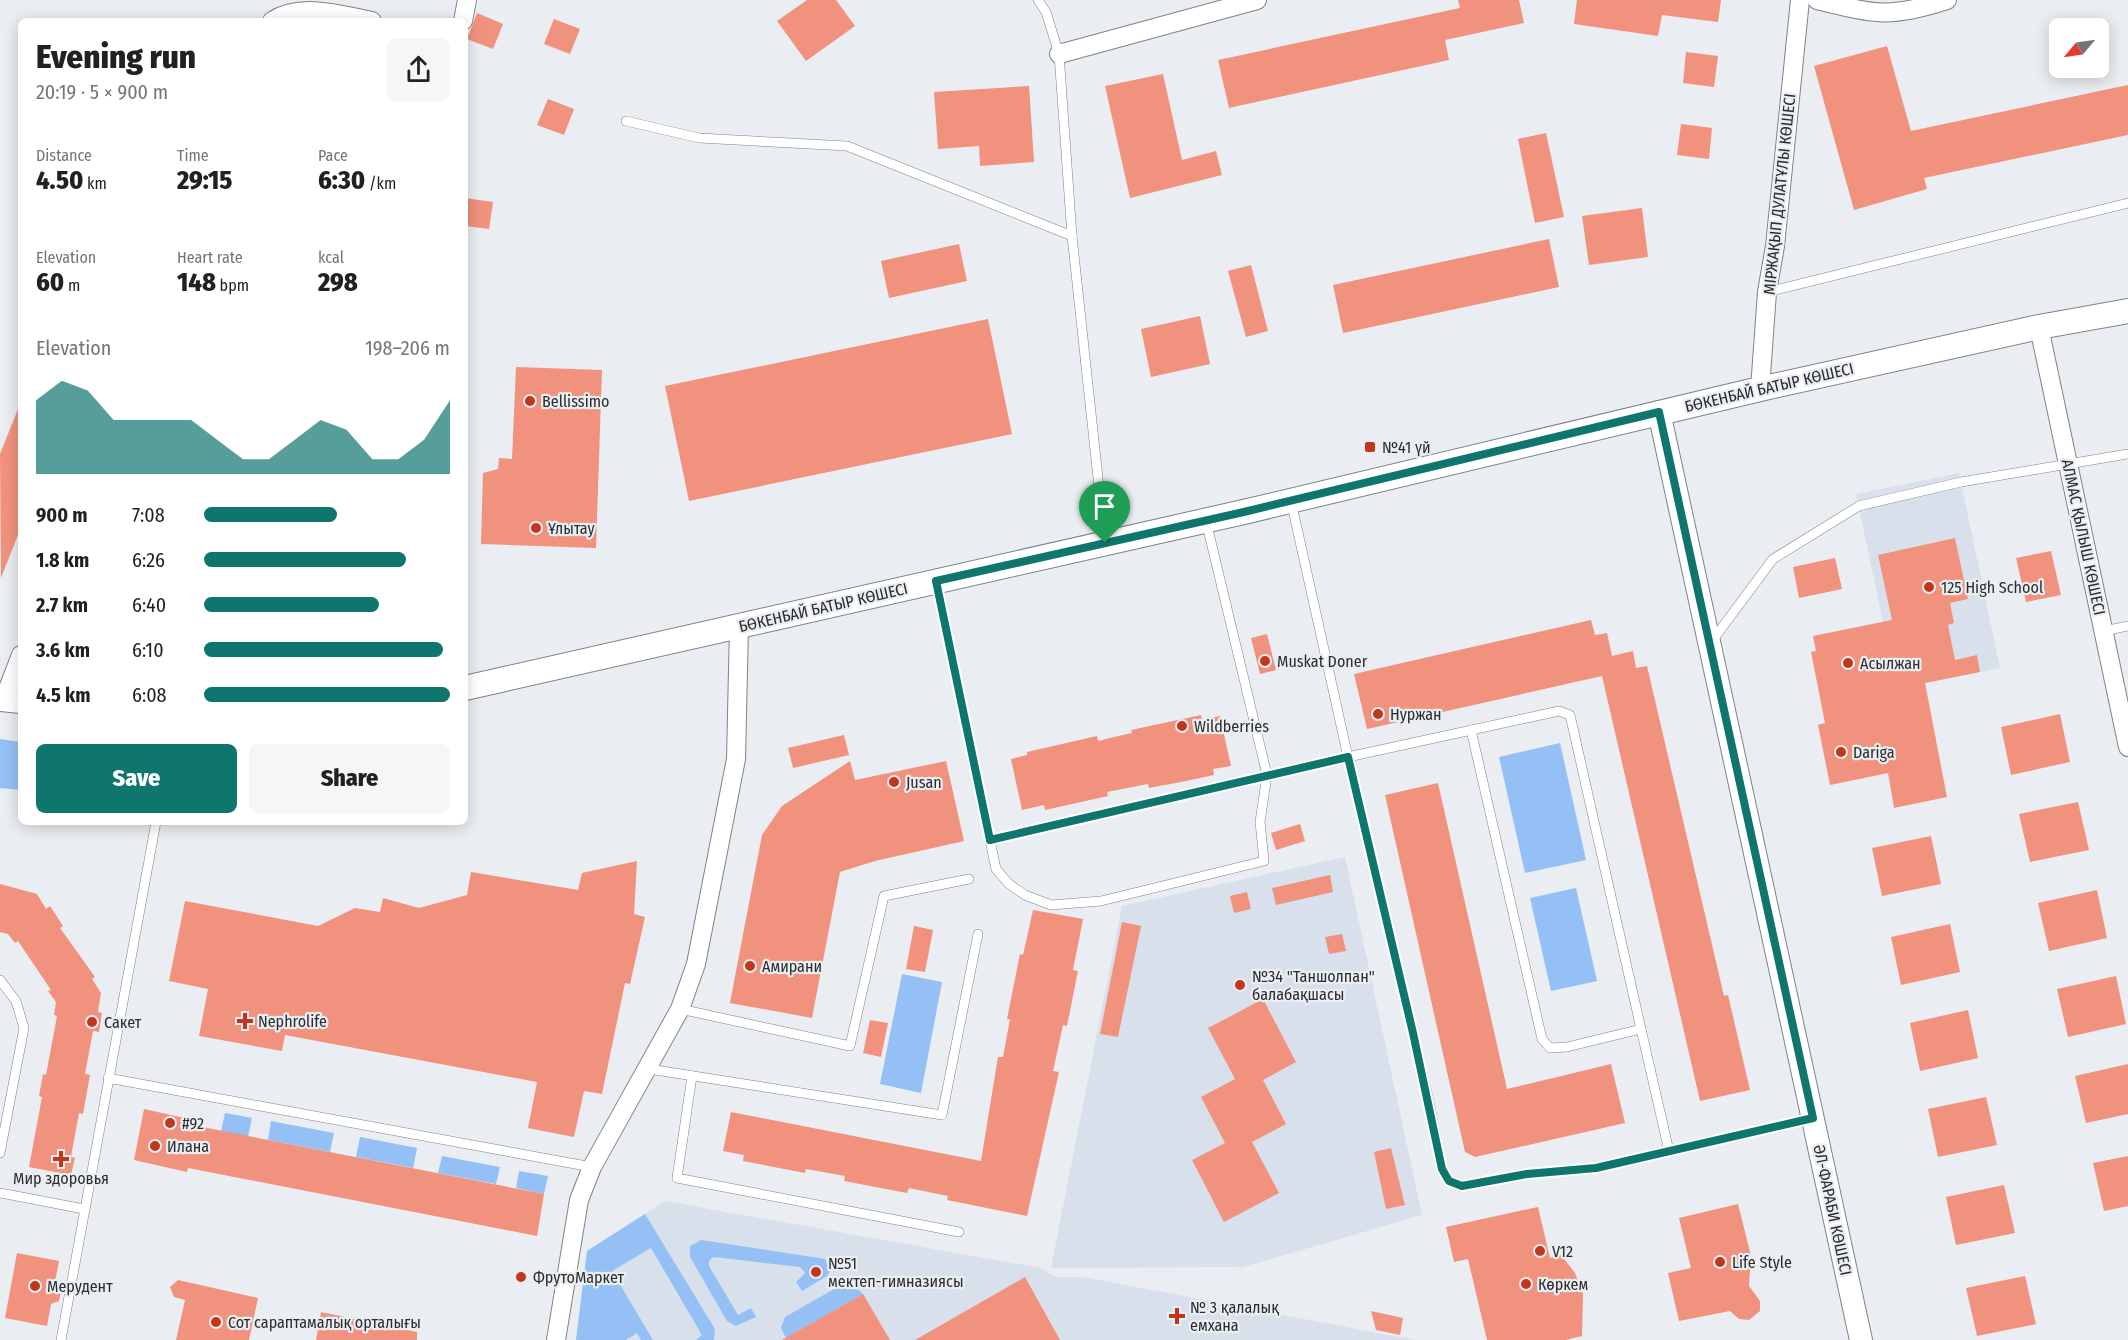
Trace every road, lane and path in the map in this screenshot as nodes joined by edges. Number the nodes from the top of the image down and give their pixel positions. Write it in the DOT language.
graph roads {
  1 [pos="467,0"];
  2 [pos="1038,0"];
  3 [pos="1255,0"];
  4 [pos="1800,0"];
  5 [pos="1817,0"];
  6 [pos="1947,0"];
  7 [pos="276,18"];
  8 [pos="356,18"];
  9 [pos="464,18"];
  10 [pos="1059,54"];
  11 [pos="626,121"];
  12 [pos="2128,204"];
  13 [pos="1072,236"];
  14 [pos="1767,292"];
  15 [pos="2128,311"];
  16 [pos="2039,327"];
  17 [pos="1760,389"];
  18 [pos="1659,412"];
  19 [pos="2128,454"];
  20 [pos="2068,464"];
  21 [pos="1291,501"];
  22 [pos="1206,521"];
  23 [pos="1105,543"];
  24 [pos="936,581"];
  25 [pos="739,626"];
  26 [pos="2128,626"];
  27 [pos="2104,631"];
  28 [pos="1710,644"];
  29 [pos="18,665"];
  30 [pos="468,687"];
  31 [pos="8,700"];
  32 [pos="1471,730"];
  33 [pos="2128,747"];
  34 [pos="1348,757"];
  35 [pos="1267,775"];
  36 [pos="155,825"];
  37 [pos="990,840"];
  38 [pos="969,879"];
  39 [pos="978,934"];
  40 [pos="0,980"];
  41 [pos="680,1009"];
  42 [pos="1641,1029"];
  43 [pos="649,1069"];
  44 [pos="692,1076"];
  45 [pos="108,1078"];
  46 [pos="1813,1118"];
  47 [pos="2,1134"];
  48 [pos="1669,1151"];
  49 [pos="0,1153"];
  50 [pos="592,1167"];
  51 [pos="0,1193"];
  52 [pos="84,1209"];
  53 [pos="959,1232"];
  54 [pos="61,1340"];
  55 [pos="556,1340"];
  56 [pos="1861,1340"];
  1 -- 9 [label="street"];
  2 -- 10 [label="lane"];
  3 -- 10 [label="street"];
  4 -- 14 [label="street, МІРЖАҚЫП ДУЛАТҰЛЫ КӨШЕСІ"];
  5 -- 6 [label="street"];
  7 -- 8 [label="street"];
  10 -- 13 [label="lane"];
  11 -- 13 [label="lane"];
  12 -- 14 [label="lane"];
  13 -- 23 [label="lane"];
  14 -- 17 [label="street, МІРЖАҚЫП ДУЛАТҰЛЫ КӨШЕСІ"];
  15 -- 16 [label="main road, БӨКЕНБАЙ БАТЫР КӨШЕСІ"];
  16 -- 17 [label="main road, БӨКЕНБАЙ БАТЫР КӨШЕСІ"];
  16 -- 20 [label="street, АЛМАС ҚЫЛЫШ КӨШЕСІ"];
  17 -- 18 [label="main road, БӨКЕНБАЙ БАТЫР КӨШЕСІ"];
  18 -- 21 [label="main road, БӨКЕНБАЙ БАТЫР КӨШЕСІ"];
  18 -- 28 [label="street, ӘЛ-ФАРАБИ КӨШЕСІ"];
  19 -- 20 [label="lane"];
  20 -- 27 [label="street, АЛМАС ҚЫЛЫШ КӨШЕСІ"];
  20 -- 28 [label="lane"];
  21 -- 22 [label="main road, БӨКЕНБАЙ БАТЫР КӨШЕСІ"];
  21 -- 34 [label="lane"];
  22 -- 23 [label="main road, БӨКЕНБАЙ БАТЫР КӨШЕСІ"];
  22 -- 35 [label="lane"];
  23 -- 24 [label="main road, БӨКЕНБАЙ БАТЫР КӨШЕСІ"];
  24 -- 25 [label="main road, БӨКЕНБАЙ БАТЫР КӨШЕСІ"];
  24 -- 37 [label="lane"];
  25 -- 30 [label="main road, БӨКЕНБАЙ БАТЫР КӨШЕСІ"];
  25 -- 41 [label="street"];
  26 -- 27 [label="lane"];
  27 -- 33 [label="street, АЛМАС ҚЫЛЫШ КӨШЕСІ"];
  28 -- 46 [label="street, ӘЛ-ФАРАБИ КӨШЕСІ"];
  29 -- 31 [label="street"];
  32 -- 34 [label="lane"];
  32 -- 42 [label="lane"];
  32 -- 42 [label="lane"];
  34 -- 35 [label="lane"];
  34 -- 48 [label="lane"];
  35 -- 37 [label="lane"];
  35 -- 37 [label="lane"];
  36 -- 45 [label="lane"];
  38 -- 41 [label="lane"];
  39 -- 44 [label="lane"];
  40 -- 47 [label="lane"];
  41 -- 43 [label="street"];
  42 -- 48 [label="lane"];
  43 -- 44 [label="lane"];
  43 -- 50 [label="street"];
  44 -- 53 [label="lane"];
  45 -- 50 [label="lane"];
  45 -- 52 [label="lane"];
  46 -- 48 [label="lane"];
  46 -- 56 [label="street, ӘЛ-ФАРАБИ КӨШЕСІ"];
  47 -- 49 [label="lane"];
  50 -- 55 [label="street"];
  51 -- 52 [label="lane"];
  52 -- 54 [label="lane"];
}
